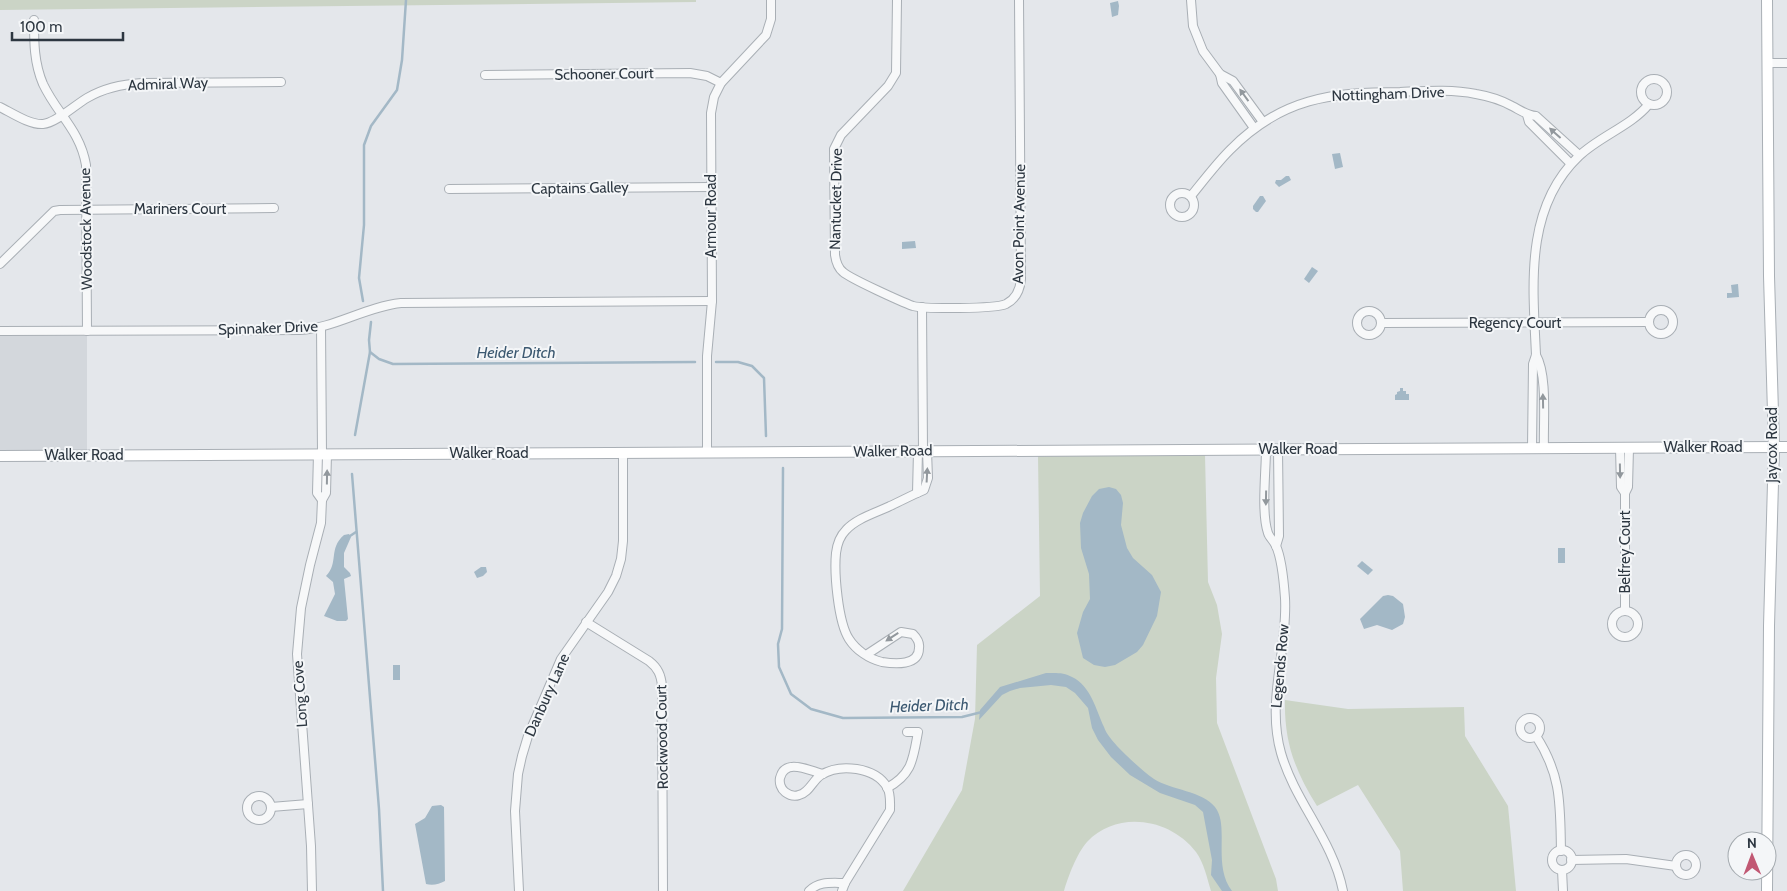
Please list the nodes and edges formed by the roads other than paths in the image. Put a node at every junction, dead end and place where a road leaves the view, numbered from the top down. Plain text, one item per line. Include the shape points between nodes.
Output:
1 (771, 0) edge
2 (897, 0) edge
3 (1019, 0) edge
4 (1191, 0) edge
5 (1767, 0) edge
6 (34, 20) dead end
7 (1768, 63) junction
8 (1787, 63) edge
9 (1220, 74) junction
10 (485, 75) dead end
11 (281, 82) dead end
12 (721, 83) junction
13 (1649, 104) dead end
14 (0, 107) edge
15 (62, 114) junction
16 (1527, 115) junction
17 (1263, 122) junction
18 (1254, 128) junction
19 (1579, 155) junction
20 (1571, 164) junction
21 (711, 187) junction
22 (449, 189) dead end
23 (1191, 196) dead end
24 (274, 208) dead end
25 (87, 209) junction
26 (0, 264) edge
27 (712, 301) junction
28 (922, 307) junction
29 (1649, 322) dead end
30 (1381, 323) dead end
31 (1534, 323) junction
32 (321, 327) junction
33 (0, 331) edge
34 (87, 331) junction
35 (1536, 355) junction
36 (1774, 447) junction
37 (1787, 447) edge
38 (1532, 448) junction
39 (1544, 448) junction
40 (1624, 448) junction
41 (1266, 449) junction
42 (1278, 449) junction
43 (923, 451) junction
44 (707, 452) junction
45 (623, 453) junction
46 (322, 454) junction
47 (0, 456) edge
48 (1276, 546) junction
49 (1625, 611) dead end
50 (586, 622) junction
51 (866, 655) junction
52 (907, 732) dead end
53 (1536, 736) dead end
54 (823, 774) junction
55 (887, 788) junction
56 (308, 804) junction
57 (271, 807) dead end
58 (1561, 851) junction
59 (1572, 860) junction
60 (1676, 866) dead end
61 (1562, 870) junction
62 (843, 887) edge
63 (312, 891) edge
64 (518, 891) edge
65 (663, 891) edge
66 (809, 891) edge
67 (1343, 891) edge
68 (1563, 891) edge
69 (1767, 891) edge

1 - 12 street, Armour Road via 771,19 766,35
2 - 28 street, Nantucket Drive via 896,73 888,86 841,135 834,150 834,256 839,268 850,277 908,304
3 - 28 street, Avon Point Avenue via 1019,291 1010,302 997,306
4 - 9 street via 1193,26 1199,43
5 - 7 street, Jaycox Road
6 - 15 street, Woodstock Avenue via 38,70
7 - 8 street
7 - 36 street, Jaycox Road
17 -> 9 street via 1233,80
9 - 18 street via 1222,83
10 - 12 street, Schooner Court via 690,73
11 - 15 street, Admiral Way via 123,85 95,94
12 - 21 street, Armour Road via 711,113
13 - 19 street via 1640,114
14 - 15 street, Admiral Way via 42,124
15 - 25 street, Woodstock Avenue via 84,152
16 - 17 street, Nottingham Drive via 1499,100 1474,93 1367,92 1317,99
19 -> 16 street, Nottingham Drive via 1536,116
16 - 20 street, Nottingham Drive via 1529,122
17 - 18 street, Nottingham Drive
18 - 23 street, Nottingham Drive via 1230,149
19 - 20 street
20 - 31 street via 1554,190 1539,227 1534,253
21 - 22 street, Captains Galley
21 - 27 street, Armour Road
24 - 25 street, Mariners Court
25 - 26 street, Mariners Court via 54,211
25 - 34 street, Woodstock Avenue
27 - 32 street, Spinnaker Drive via 401,303 370,309
27 - 44 street, Armour Road via 707,356
28 - 43 street
29 - 31 street, Regency Court
30 - 31 street, Regency Court
31 - 35 street
32 - 34 street, Spinnaker Drive via 300,330
32 - 46 street, Long Cove
33 - 34 street, Spinnaker Drive
35 - 38 street via 1533,364
39 -> 35 street via 1541,363
36 - 37 street, Walker Road
36 - 40 street, Walker Road
36 - 69 street, Jaycox Road
38 - 39 street, Walker Road
38 - 42 street, Walker Road
39 - 40 street, Walker Road
40 - 49 street, Belfrey Court via 1620,487 1625,493
41 - 42 street, Walker Road
41 - 43 street, Walker Road
41 -> 48 street, Legends Row via 1265,514 1268,533
42 - 48 street, Legends Row
43 - 44 street, Walker Road
43 - 51 street via 917,493 858,522 839,540 836,571 842,627 856,648
44 - 45 street, Walker Road
45 - 46 street, Walker Road
45 - 50 street, Danbury Lane via 621,559 608,592
46 - 47 street, Walker Road
46 - 56 street, Long Cove via 317,493 322,500 321,523 301,608 297,654
48 - 67 street, Legends Row via 1285,599 1275,722 1280,752 1290,780 1324,838
50 - 64 street, Danbury Lane via 561,659 522,756 515,811
50 - 65 street, Rockwood Court via 649,661 660,672
51 -> 51 street via 878,661 904,663 916,657 920,645 913,634 901,632
52 - 55 street via 918,732 912,762 906,775
53 - 58 street via 1548,754 1558,786
54 - 54 street via 799,766 790,767 780,780 785,792 798,796
54 - 55 street via 848,769 865,771 877,776
55 - 62 street via 890,810
56 - 57 street
56 - 63 street, Long Cove
58 - 59 street via 1567,852
58 - 61 street via 1552,860 1556,868
59 - 60 street via 1626,859
59 - 61 street via 1568,868
61 - 68 street
62 - 66 street via 826,882

